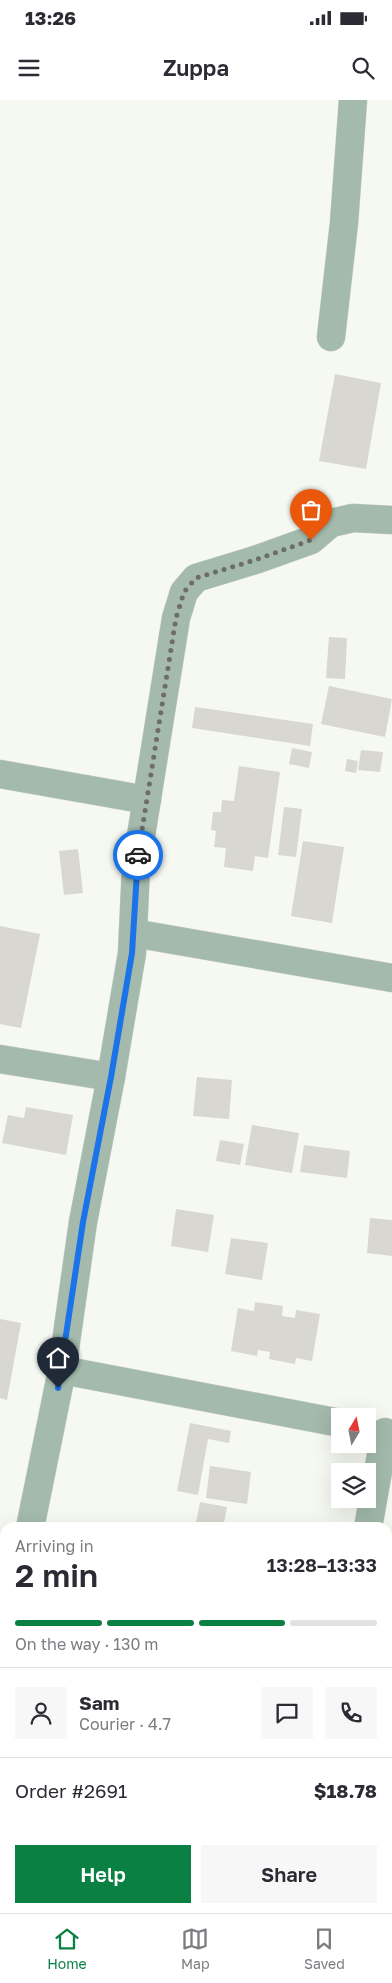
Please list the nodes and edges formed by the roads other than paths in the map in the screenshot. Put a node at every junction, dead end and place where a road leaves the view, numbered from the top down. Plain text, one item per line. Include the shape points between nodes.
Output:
1 (353, 100) edge
2 (331, 337) dead end
3 (392, 520) edge
4 (0, 774) edge
5 (147, 800) junction
6 (133, 933) junction
7 (392, 978) edge
8 (0, 1059) edge
9 (111, 1077) junction
10 (62, 1370) junction
11 (331, 1421) edge
12 (382, 1431) edge
13 (31, 1522) edge
14 (369, 1522) edge

1 - 2 street
3 - 5 street via 353,518 331,524 311,540 196,578 184,592 176,618
4 - 5 street
5 - 6 street via 136,867
6 - 7 street
6 - 9 street
8 - 9 street
9 - 10 street via 83,1222
10 - 11 street
10 - 13 street
12 - 14 street

